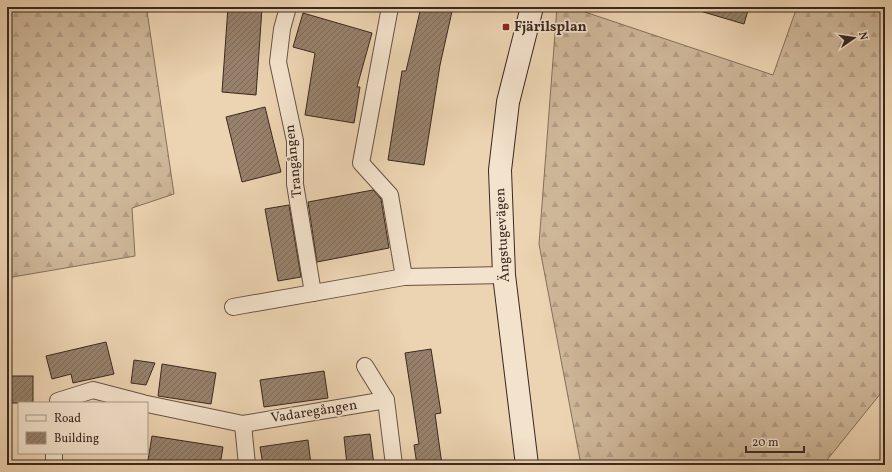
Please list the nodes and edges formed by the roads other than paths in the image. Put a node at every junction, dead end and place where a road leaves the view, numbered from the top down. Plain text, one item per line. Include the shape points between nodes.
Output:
1 (288, 7) edge
2 (390, 7) edge
3 (532, 7) edge
4 (504, 275) junction
5 (404, 277) junction
6 (313, 293) junction
7 (232, 307) dead end
8 (365, 366) dead end
9 (386, 400) junction
10 (58, 402) edge
11 (139, 402) edge
12 (148, 404) edge
13 (243, 424) junction
14 (54, 454) edge
15 (54, 465) edge
16 (247, 465) edge
17 (394, 465) edge
18 (527, 465) edge

1 - 6 street, Trangången via 278,62 295,141 295,184
2 - 5 street via 361,163 390,195
3 - 4 street, Ängstugevägen via 508,102 500,170
4 - 5 street
4 - 18 street, Ängstugevägen
5 - 6 street
6 - 7 street
8 - 9 street
9 - 13 street, Vadaregången
9 - 17 street
10 - 11 street via 93,390
12 - 13 street, Vadaregången
13 - 16 street
14 - 15 street

